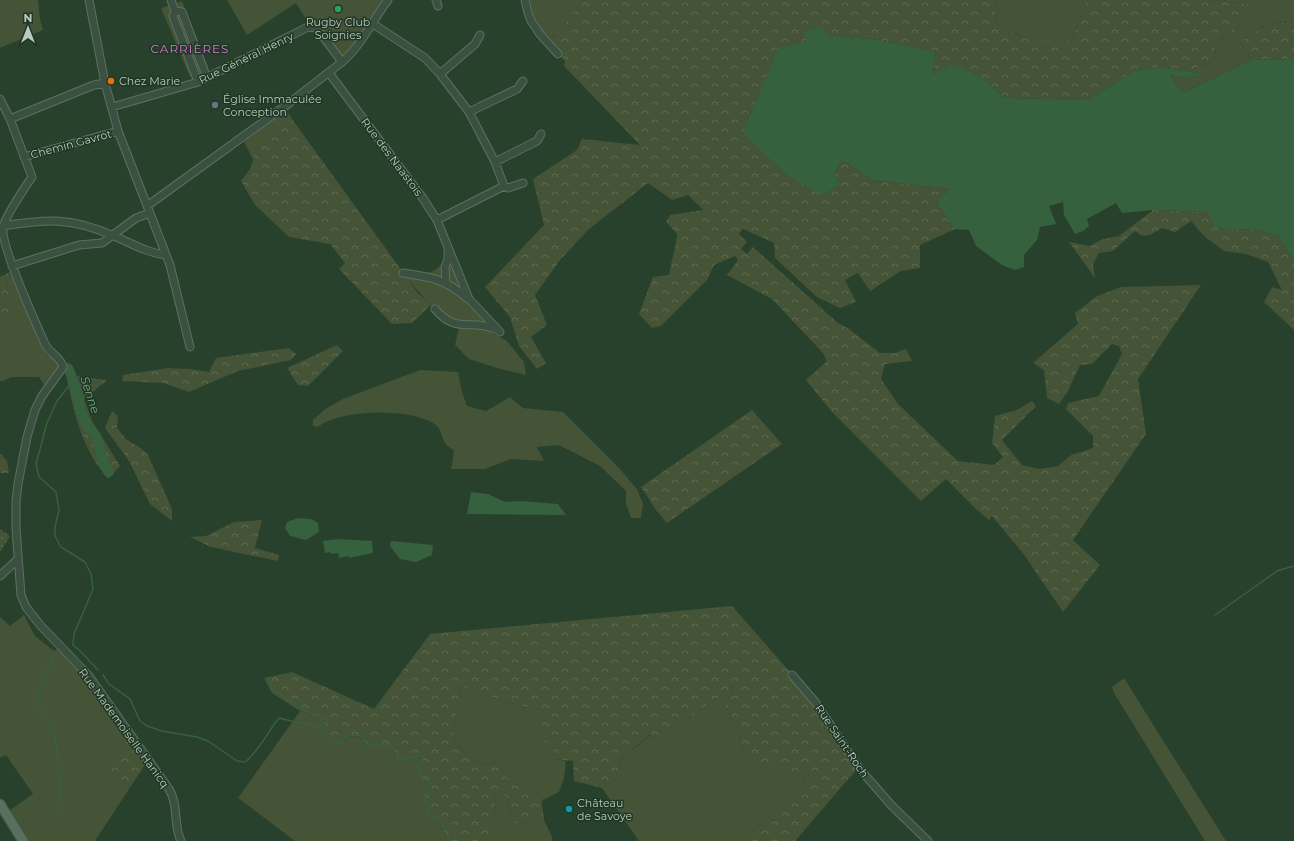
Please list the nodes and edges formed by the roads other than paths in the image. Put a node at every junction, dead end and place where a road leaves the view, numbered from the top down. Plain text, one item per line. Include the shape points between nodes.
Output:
1 (89, 0) edge
2 (171, 0) edge
3 (388, 0) edge
4 (525, 0) edge
5 (175, 10) junction
6 (373, 24) junction
7 (480, 35) dead end
8 (558, 54) dead end
9 (342, 62) junction
10 (329, 73) junction
11 (440, 74) junction
12 (207, 78) junction
13 (523, 81) dead end
14 (198, 82) junction
15 (105, 83) junction
16 (0, 99) edge
17 (112, 107) junction
18 (469, 112) junction
19 (10, 119) junction
20 (118, 132) junction
21 (541, 134) dead end
22 (24, 157) junction
23 (495, 162) junction
24 (523, 183) dead end
25 (504, 186) junction
26 (148, 210) junction
27 (437, 220) junction
28 (3, 226) junction
29 (113, 235) junction
30 (448, 246) junction
31 (166, 255) junction
32 (12, 266) junction
33 (445, 267) junction
34 (403, 273) dead end
35 (429, 277) junction
36 (446, 282) junction
37 (469, 299) junction
38 (435, 309) dead end
39 (485, 317) junction
40 (480, 326) junction
41 (190, 347) dead end
42 (18, 559) junction
43 (0, 576) edge
44 (792, 675) dead end
45 (0, 804) edge
46 (23, 841) edge
47 (181, 841) edge
48 (928, 841) edge

1 - 15 street
2 - 5 street
3 - 6 street
4 - 8 street via 533,24
5 - 12 street via 182,12
5 - 14 street via 173,16
6 - 9 street via 355,50
6 - 11 street via 425,58
7 - 11 street via 475,44
9 - 10 street
9 - 12 street, Rue Général Henry via 319,31 308,27
10 - 26 street via 204,165
10 - 27 street, Rue des Naastois
11 - 18 street
12 - 14 street, Rue Général Henry
13 - 18 street via 517,89
14 - 17 street, Rue Général Henry
15 - 17 street
15 - 19 street via 94,85
16 - 19 street
17 - 20 street
18 - 23 street
19 - 22 street
20 - 22 street, Chemin Gavrot
20 - 26 street
21 - 23 street via 537,141
22 - 28 street via 32,177
23 - 25 street
24 - 25 street via 508,188
25 - 27 street
26 - 29 street
26 - 31 street
27 - 30 street, Rue des Naastois
28 - 29 street via 34,221 61,221 82,224
28 - 32 street, Rue Mademoiselle Hanicq via 2,234
29 - 31 street via 152,252
29 - 32 street via 102,243 80,245
30 - 33 street
30 - 37 street, Rue des Naastois
31 - 41 street
32 - 42 street, Rue Mademoiselle Hanicq via 48,350 62,363 35,410 27,437 16,501
33 - 35 street
33 - 36 street
34 - 35 street, Rue des Naastois
35 - 36 street, Rue des Naastois
36 - 37 street, Rue des Naastois
37 - 39 street, Rue des Naastois
38 - 40 street, Rue des Naastois via 445,320 455,324
39 - 40 street
39 - 40 street, Rue des Naastois via 500,332 494,328
42 - 43 street
42 - 47 street, Rue Mademoiselle Hanicq via 20,588 26,607 89,676 169,789 173,797
44 - 48 street, Rue Saint-Roch via 816,703 858,767 892,806
45 - 46 main road

